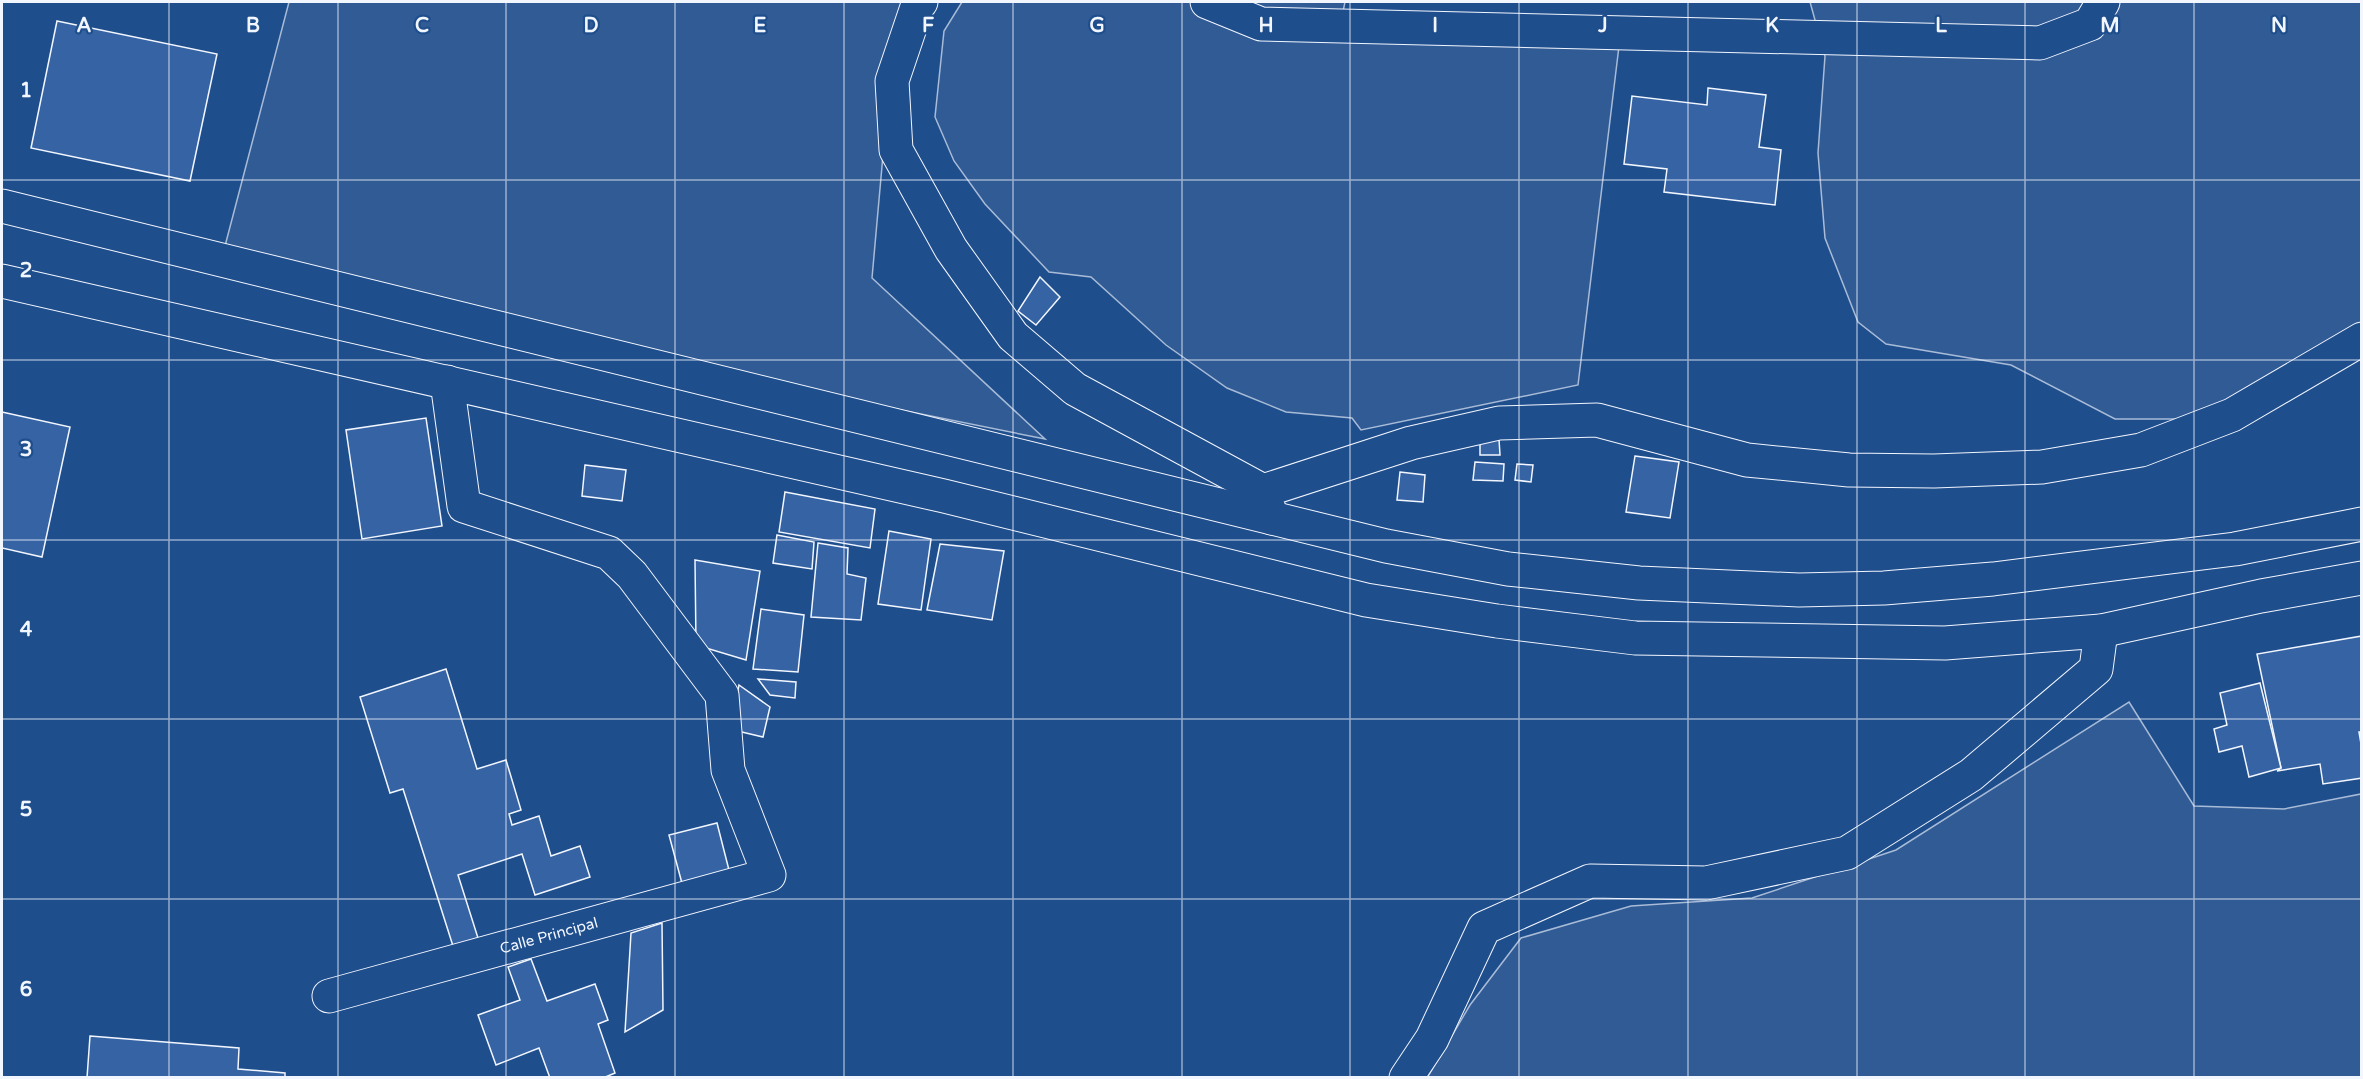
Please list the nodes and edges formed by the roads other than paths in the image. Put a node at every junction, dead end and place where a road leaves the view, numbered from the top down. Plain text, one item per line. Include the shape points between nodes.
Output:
1 (921, 2) edge
2 (1207, 2) edge
3 (2103, 2) edge
4 (2, 206) edge
5 (2, 280) edge
6 (2361, 339) edge
7 (447, 382) junction
8 (1267, 504) junction
9 (2361, 524) edge
10 (2361, 578) edge
11 (2101, 631) junction
12 (329, 996) dead end
13 (1406, 1077) edge

1 - 8 main road via 892,81 896,150 951,249 1013,336 1075,389
2 - 3 main road via 1261,24 2040,43 2090,24
4 - 8 main road
5 - 7 main road
6 - 8 main road via 2232,415 2141,450 2042,467 1849,470 1748,460 1597,420 1499,423 1411,443
7 - 11 main road via 944,496 1366,600 1497,621 1635,638 1782,641 1945,643
7 - 12 main road, Calle Principal via 464,506 609,553 632,575 722,695 728,771 769,875
8 - 9 main road via 1386,546 1508,569 1639,583 1799,590 1993,579 2235,549
10 - 11 main road
11 - 13 main road via 2096,669 1971,775 1847,853 1706,883 1590,881 1484,928 1432,1039

